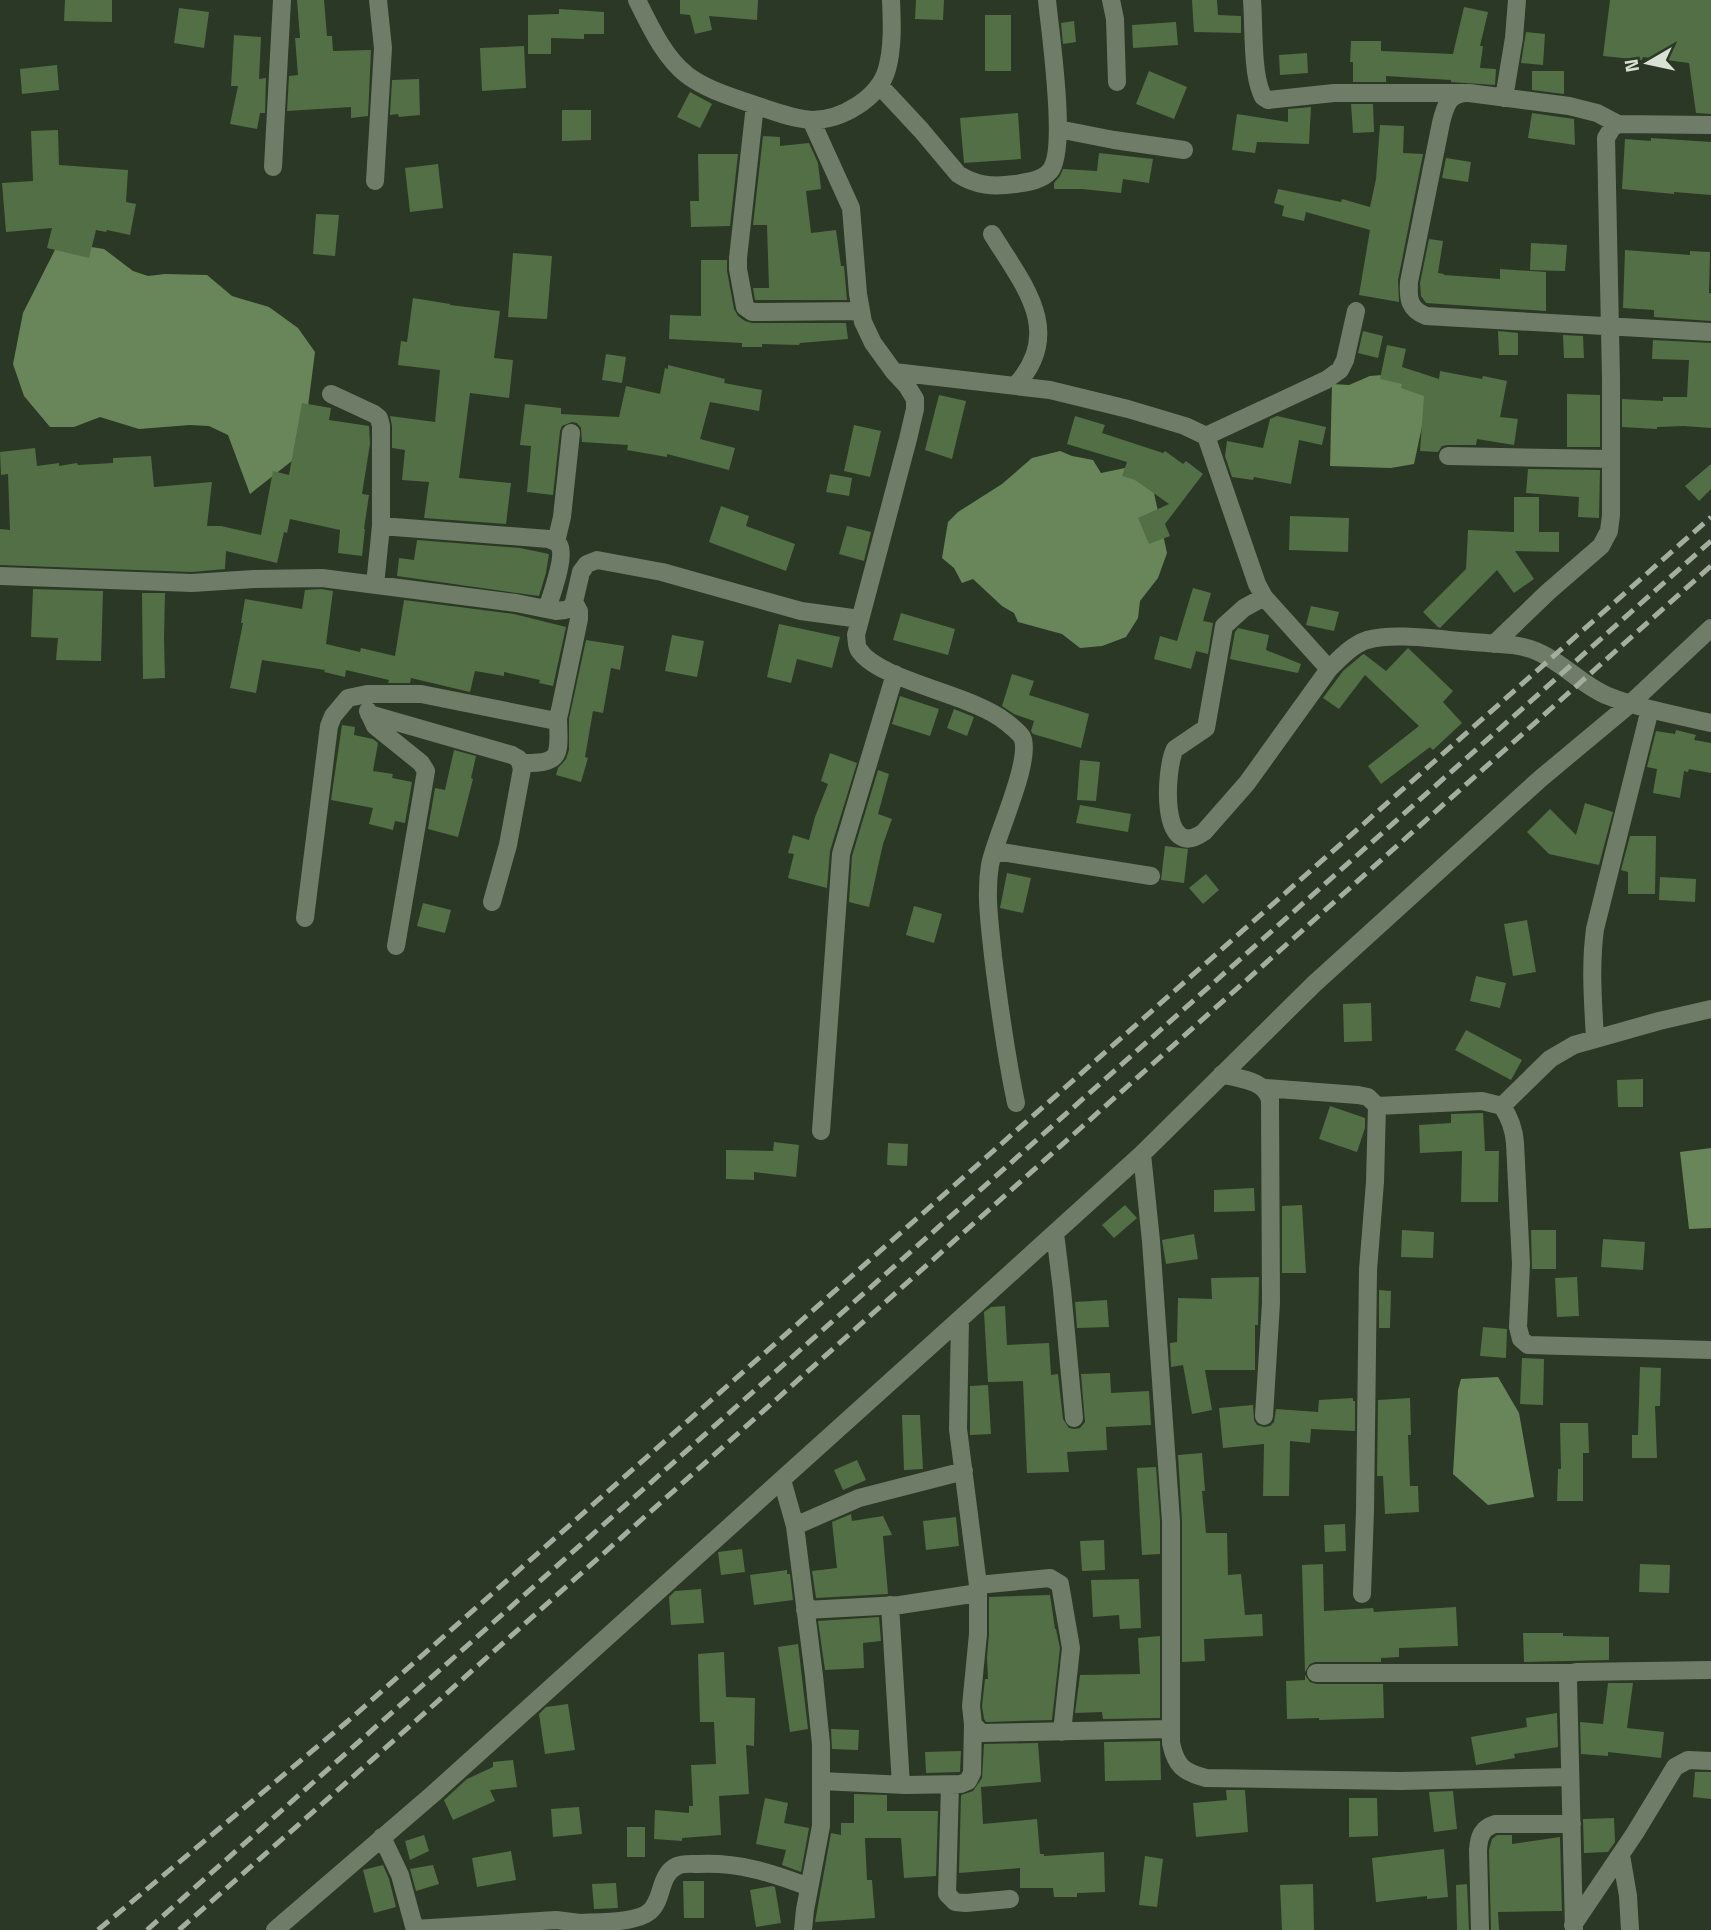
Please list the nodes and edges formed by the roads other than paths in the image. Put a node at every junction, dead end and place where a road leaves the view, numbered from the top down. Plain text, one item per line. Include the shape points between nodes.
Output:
1 (282, 0) edge
2 (378, 0) edge
3 (637, 0) edge
4 (891, 0) edge
5 (1047, 0) edge
6 (1111, 0) edge
7 (1252, 0) edge
8 (1517, 0) edge
9 (1118, 82) dead end
10 (880, 86) junction
11 (1461, 93) junction
12 (1504, 97) junction
13 (755, 105) junction
14 (811, 120) junction
15 (1618, 124) junction
16 (1711, 125) edge
17 (1058, 130) junction
18 (1184, 150) dead end
19 (273, 167) dead end
20 (375, 181) dead end
21 (992, 233) dead end
22 (1356, 311) dead end
23 (860, 312) junction
24 (1611, 326) junction
25 (1711, 332) edge
26 (894, 372) junction
27 (1015, 386) junction
28 (331, 394) dead end
29 (571, 433) dead end
30 (1206, 436) junction
31 (1448, 456) dead end
32 (1611, 459) junction
33 (381, 526) junction
34 (556, 542) junction
35 (0, 576) edge
36 (375, 585) junction
37 (1265, 597) junction
38 (574, 601) junction
39 (547, 609) junction
40 (860, 620) junction
41 (1711, 628) edge
42 (1494, 644) junction
43 (1329, 669) junction
44 (895, 674) junction
45 (367, 694) junction
46 (1630, 704) junction
47 (1650, 709) junction
48 (369, 714) junction
49 (558, 718) junction
50 (1711, 723) edge
51 (522, 763) junction
52 (995, 851) junction
53 (1151, 876) dead end
54 (492, 902) dead end
55 (305, 918) dead end
56 (396, 946) dead end
57 (1711, 1009) edge
58 (1595, 1040) junction
59 (1222, 1074) junction
60 (1265, 1088) junction
61 (1016, 1103) dead end
62 (1377, 1106) junction
63 (1502, 1106) junction
64 (821, 1131) dead end
65 (1142, 1154) junction
66 (1055, 1233) junction
67 (960, 1319) junction
68 (1711, 1350) edge
69 (1264, 1416) dead end
70 (1074, 1418) dead end
71 (964, 1471) junction
72 (782, 1480) junction
73 (795, 1526) junction
74 (978, 1589) junction
75 (1362, 1594) dead end
76 (890, 1605) junction
77 (805, 1610) junction
78 (1711, 1670) edge
79 (1316, 1673) dead end
80 (1572, 1673) junction
81 (973, 1724) junction
82 (1171, 1729) junction
83 (1062, 1732) junction
84 (1711, 1761) edge
85 (1570, 1777) junction
86 (821, 1781) junction
87 (901, 1785) junction
88 (950, 1785) junction
89 (1572, 1824) junction
90 (382, 1837) junction
91 (1621, 1855) junction
92 (810, 1887) junction
93 (1010, 1899) dead end
94 (582, 1927) edge
95 (1572, 1928) edge
96 (415, 1929) edge
97 (275, 1930) edge
98 (803, 1930) edge
99 (1480, 1930) edge
100 (1630, 1930) edge

1 - 19 street
2 - 20 street via 383,48
3 - 13 street via 658,39 686,74 711,90
4 - 10 street via 890,54
5 - 17 street
6 - 9 street
7 - 11 street via 1257,75 1261,92 1269,100 1334,93
8 - 12 street
10 - 14 street via 846,112
10 - 17 street via 958,174 976,184 993,186 1043,177 1055,163
11 - 12 street
11 - 24 street via 1448,100 1441,123 1409,282 1413,309 1426,316
12 - 15 street via 1589,110
13 - 14 street
13 - 23 street via 738,258 745,307 752,312
14 - 23 street via 851,208
15 - 16 street
15 - 24 street via 1606,138
17 - 18 street
21 - 27 street via 1032,301 1039,330 1035,357
22 - 30 street via 1340,370
23 - 26 street via 873,343
24 - 25 street
24 - 32 street
26 - 27 street
26 - 40 street via 915,399 915,408
27 - 30 street via 1128,409
28 - 33 street via 379,418
29 - 34 street
30 - 37 street
31 - 32 street
32 - 42 street via 1611,515 1605,540
33 - 34 street
33 - 36 street
34 - 39 street via 561,558
35 - 36 street via 192,583 322,579
36 - 39 street
37 - 43 street
37 - 43 street via 1224,625 1206,728 1172,754 1169,800 1175,832 1189,839 1204,832 1247,783
38 - 39 street via 565,610
38 - 40 street via 582,572 597,560 662,572 801,611
38 - 49 street via 579,619
40 - 44 street via 857,648
41 - 46 street
42 - 43 street via 1383,637 1364,641
42 - 46 street via 1533,649 1553,658 1581,682
44 - 52 street via 983,708 1023,740 1023,759
44 - 64 street via 841,854
45 - 48 street
45 - 49 street via 421,694 544,720
45 - 55 street via 348,698 329,726
46 - 47 street
46 - 59 street via 1415,892
47 - 50 street
47 - 58 street via 1595,929 1591,985
48 - 51 street via 512,755
48 - 56 street via 375,726 426,771
49 - 51 street via 554,759
51 - 54 street via 508,845
52 - 53 street
52 - 61 street via 990,864 989,919
57 - 58 street
58 - 63 street via 1574,1045 1550,1059
59 - 60 street
59 - 65 street
60 - 62 street via 1358,1095
60 - 69 street via 1270,1100 1272,1277
62 - 63 street via 1482,1101
62 - 75 street via 1368,1270
63 - 68 street via 1514,1129 1521,1339 1532,1346
65 - 66 street
65 - 82 street via 1171,1521
66 - 67 street
66 - 70 street
67 - 71 street via 958,1429
67 - 72 street
71 - 73 street via 859,1498
71 - 74 street
72 - 73 street
72 - 90 street
73 - 77 street
74 - 76 street via 927,1602
74 - 81 street
74 - 83 street via 1050,1578 1059,1584 1071,1648
76 - 77 street
76 - 87 street
77 - 86 street via 820,1730
78 - 80 street
79 - 80 street
80 - 85 street via 1568,1680
81 - 83 street via 981,1733
81 - 88 street via 972,1773 968,1781
82 - 83 street
82 - 85 street via 1174,1759 1182,1769 1206,1778 1400,1781
84 - 91 street via 1688,1760 1675,1767
85 - 89 street
86 - 87 street
86 - 92 street via 821,1826
87 - 88 street
88 - 93 street via 947,1894 955,1902 966,1903
89 - 95 street
89 - 99 street via 1487,1826 1478,1850
90 - 96 street via 400,1875
90 - 97 street
91 - 95 street
91 - 100 street
92 - 94 street via 743,1866 687,1864 669,1872 654,1907 644,1915
92 - 98 street
94 - 96 street via 556,1920

